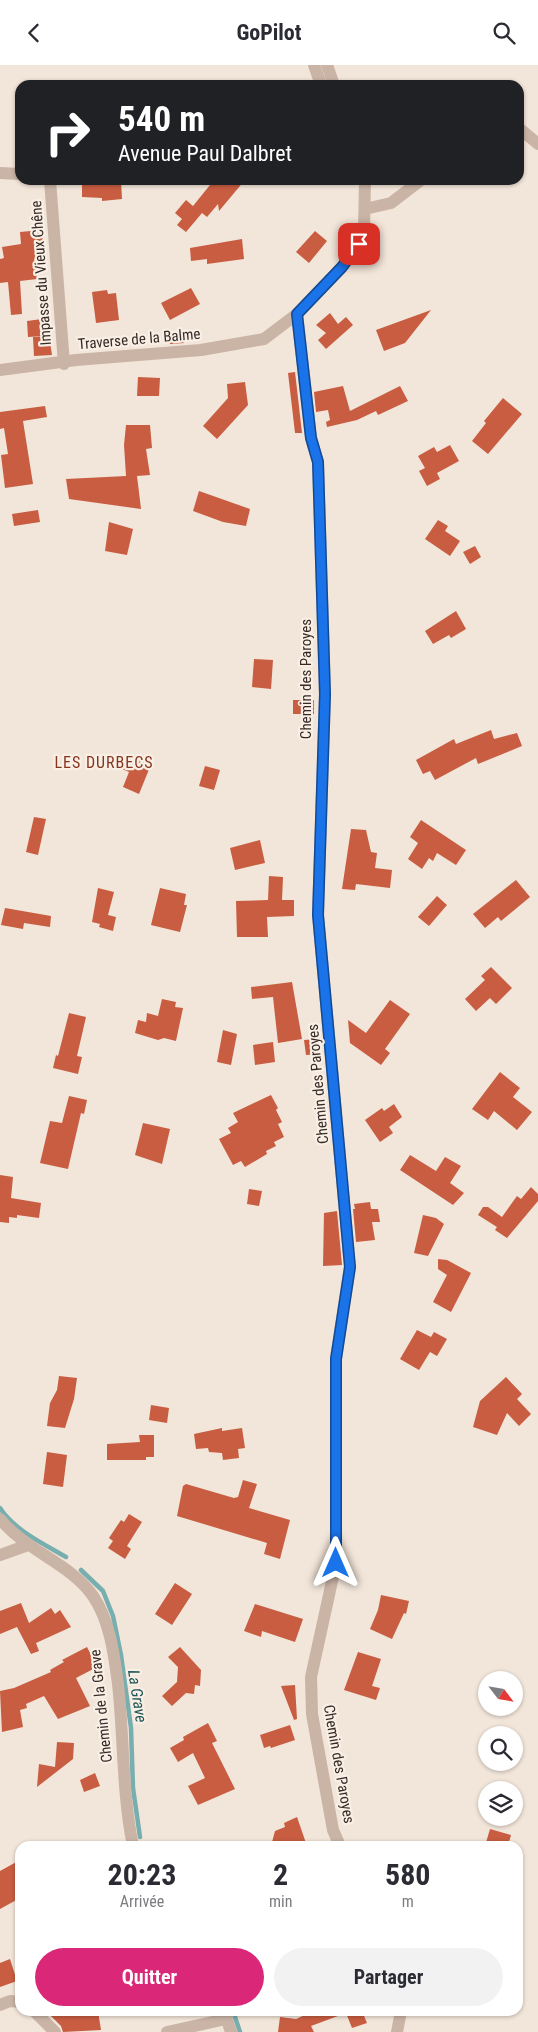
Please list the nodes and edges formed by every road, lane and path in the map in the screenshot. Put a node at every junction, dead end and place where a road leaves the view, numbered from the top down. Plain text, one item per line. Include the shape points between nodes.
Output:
1 (314, 65) edge
2 (327, 65) edge
3 (319, 80) edge
4 (332, 80) edge
5 (524, 132) edge
6 (538, 144) edge
7 (0, 173) edge
8 (15, 174) edge
9 (50, 185) edge
10 (358, 185) edge
11 (365, 185) edge
12 (414, 185) edge
13 (364, 202) junction
14 (297, 314) junction
15 (64, 363) junction
16 (0, 370) edge
17 (0, 1519) edge
18 (28, 1545) junction
19 (0, 1555) edge
20 (133, 1841) edge
21 (338, 1841) edge
22 (15, 2002) edge
23 (0, 2005) edge
24 (39, 2016) edge
25 (222, 2016) edge
26 (225, 2016) edge
27 (400, 2016) edge
28 (55, 2032) edge
29 (167, 2032) edge
30 (231, 2032) edge
31 (397, 2032) edge

1 - 3 street
2 - 4 street
5 - 6 street
7 - 8 street
9 - 15 street, Impasse du Vieux Chêne
10 - 13 street
11 - 13 street, Traverse de la Balme
12 - 13 street via 390,203
13 - 14 street, Traverse de la Balme via 364,231 359,244 342,267
14 - 15 street, Traverse de la Balme via 264,339 251,343
14 - 21 street, Chemin des Paroyes via 311,438 318,462 325,694 318,915 350,1267 336,1359 336,1563 311,1677 312,1714 333,1830
15 - 16 street, Traverse de la Balme
17 - 18 street, Chemin de la Grave via 10,1532
18 - 19 street
18 - 20 street, Chemin de la Grave via 87,1589 107,1626 123,1726 125,1787
22 - 23 street
24 - 28 street
25 - 29 street
26 - 30 street
27 - 31 street

